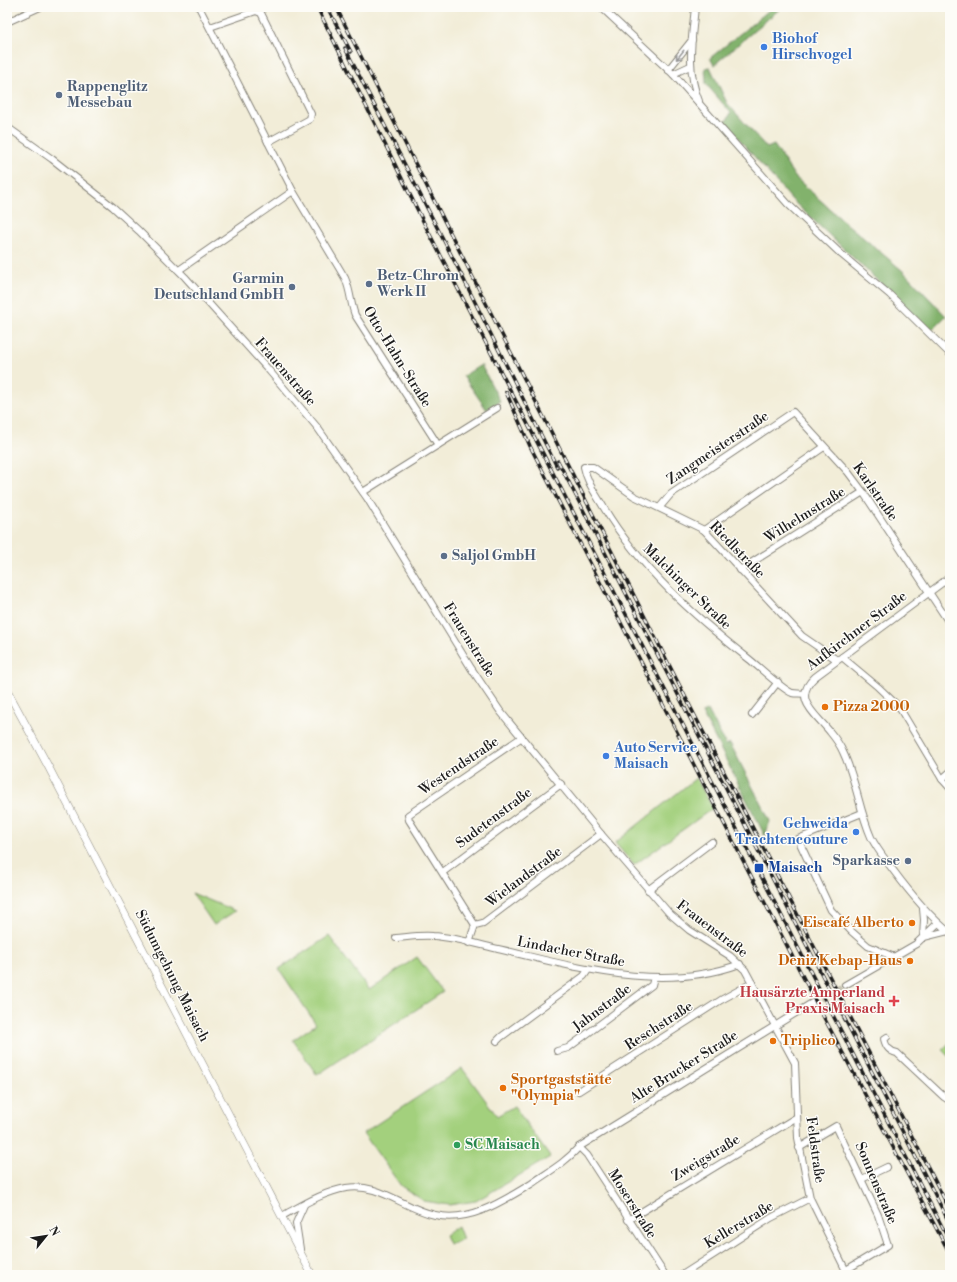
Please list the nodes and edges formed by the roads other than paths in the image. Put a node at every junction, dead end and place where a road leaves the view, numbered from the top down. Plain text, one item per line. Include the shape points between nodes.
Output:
1 (40, 7) edge
2 (199, 7) edge
3 (601, 7) edge
4 (695, 7) edge
5 (7, 22) edge
6 (210, 27) junction
7 (692, 40) junction
8 (690, 66) junction
9 (670, 72) junction
10 (701, 106) junction
11 (7, 127) edge
12 (268, 142) junction
13 (293, 191) junction
14 (179, 270) junction
15 (950, 354) edge
16 (497, 408) dead end
17 (793, 412) joint
18 (438, 444) junction
19 (824, 447) junction
20 (584, 467) joint
21 (363, 492) junction
22 (863, 492) junction
23 (660, 507) junction
24 (704, 530) junction
25 (740, 570) junction
26 (950, 577) edge
27 (928, 592) junction
28 (950, 624) edge
29 (840, 659) junction
30 (778, 682) junction
31 (7, 690) edge
32 (804, 694) junction
33 (752, 715) dead end
34 (522, 737) junction
35 (950, 772) edge
36 (942, 779) junction
37 (561, 784) junction
38 (950, 788) edge
39 (862, 813) junction
40 (601, 834) junction
41 (712, 842) dead end
42 (443, 872) junction
43 (648, 890) junction
44 (923, 909) junction
45 (936, 922) junction
46 (475, 925) junction
47 (924, 930) junction
48 (949, 932) edge
49 (396, 938) dead end
50 (923, 938) junction
51 (469, 943) junction
52 (894, 957) junction
53 (740, 964) junction
54 (588, 970) junction
55 (654, 977) junction
56 (752, 983) junction
57 (845, 985) tunnel mouth
58 (812, 1003) tunnel mouth
59 (774, 1025) junction
60 (886, 1037) dead end
61 (497, 1041) dead end
62 (557, 1051) dead end
63 (579, 1091) dead end
64 (950, 1101) edge
65 (797, 1117) junction
66 (579, 1147) junction
67 (799, 1148) junction
68 (887, 1166) dead end
69 (862, 1180) junction
70 (810, 1198) junction
71 (304, 1205) junction
72 (282, 1216) junction
73 (628, 1220) junction
74 (302, 1257) junction
75 (847, 1272) edge
76 (312, 1275) edge
77 (665, 1275) edge
78 (682, 1275) edge

1 - 5 street
2 - 6 street, Otto-Hahn-Straße
3 - 9 street
4 - 7 street
6 - 12 street, Otto-Hahn-Straße
6 - 12 street via 256,11 261,13 311,114 310,119
7 - 8 street
7 -> 9 street
8 - 9 street
8 - 10 street via 692,81
9 - 10 street
10 - 15 street via 788,204 842,255 890,295
11 - 14 street, Frauenstraße via 113,207
12 - 13 street, Otto-Hahn-Straße
13 - 14 street
13 - 18 street, Otto-Hahn-Straße via 345,278 351,291 351,305 355,315
14 - 21 street, Frauenstraße via 305,413
16 - 18 street
17 - 19 street, Karlstraße
17 - 23 street, Zangmeisterstraße via 671,494
18 - 21 street
19 - 22 street, Karlstraße
19 - 24 street
20 - 23 street, Riedlstraße via 593,466 634,496
20 - 30 street, Malchinger Straße via 586,479 613,524 634,552 669,590 720,636
21 - 34 street, Frauenstraße via 471,668
22 - 25 street, Wilhelmstraße
22 - 27 street, Karlstraße
23 - 24 street, Riedlstraße
24 - 25 street, Riedlstraße
25 - 29 street, Riedlstraße via 802,636
26 - 27 street, Aufkirchner Straße
27 - 28 street, Karlstraße
27 - 29 street, Aufkirchner Straße
29 - 32 street, Aufkirchner Straße via 810,682
29 - 36 street, Riedlstraße via 878,687 899,707
30 - 32 street, Malchinger Straße via 791,692
30 - 33 street
31 - 72 main road, Südumgehung Maisach
32 - 39 street via 808,707 830,732 844,754
34 - 37 street, Frauenstraße
34 - 42 street, Westendstraße via 408,814 409,820
35 - 36 street
36 - 38 street, Riedlstraße
37 - 40 street, Frauenstraße
37 - 42 street, Sudetenstraße
39 - 44 street via 871,838
39 - 52 street via 798,840 830,910 868,946
40 - 43 street, Frauenstraße
40 - 46 street, Wielandstraße via 483,923
41 - 43 street
42 - 46 street
43 - 53 street, Frauenstraße via 689,930
44 - 45 street
44 - 47 street
45 - 47 street
45 - 48 street
45 - 50 street
46 - 51 street
47 - 50 street
48 - 50 street
49 - 51 street, Lindacher Straße via 433,936
50 - 52 street
51 - 54 street, Lindacher Straße
52 - 57 street
53 - 55 street, Lindacher Straße via 719,972 688,977
53 - 56 street, Frauenstraße
54 - 55 street, Lindacher Straße
54 - 61 street via 584,976
55 - 62 street, Jahnstraße via 652,985 568,1048
56 - 59 street, Frauenstraße
56 - 63 street, Reschstraße
58 - 59 street, Alte Brucker Straße
59 - 65 street, Feldstraße via 795,1063
59 - 66 street, Alte Brucker Straße
60 - 64 street via 886,1046
65 - 67 street, Feldstraße
65 - 73 street, Zweigstraße
66 - 71 street, Alte Brucker Straße via 555,1168 494,1206 479,1212 435,1215 366,1188 346,1188
66 - 73 street, Moserstraße via 587,1155
67 - 69 street, Sonnenstraße via 836,1126
67 - 70 street, Feldstraße
68 - 69 street
69 - 75 street, Sonnenstraße via 888,1245
70 - 75 street, Feldstraße
70 - 78 street, Kellerstraße via 771,1218
71 - 72 street, Alte Brucker Straße
71 - 74 street via 296,1224
72 - 74 main road, Südumgehung Maisach
73 - 77 street, Moserstraße
74 - 76 main road, Südumgehung Maisach

